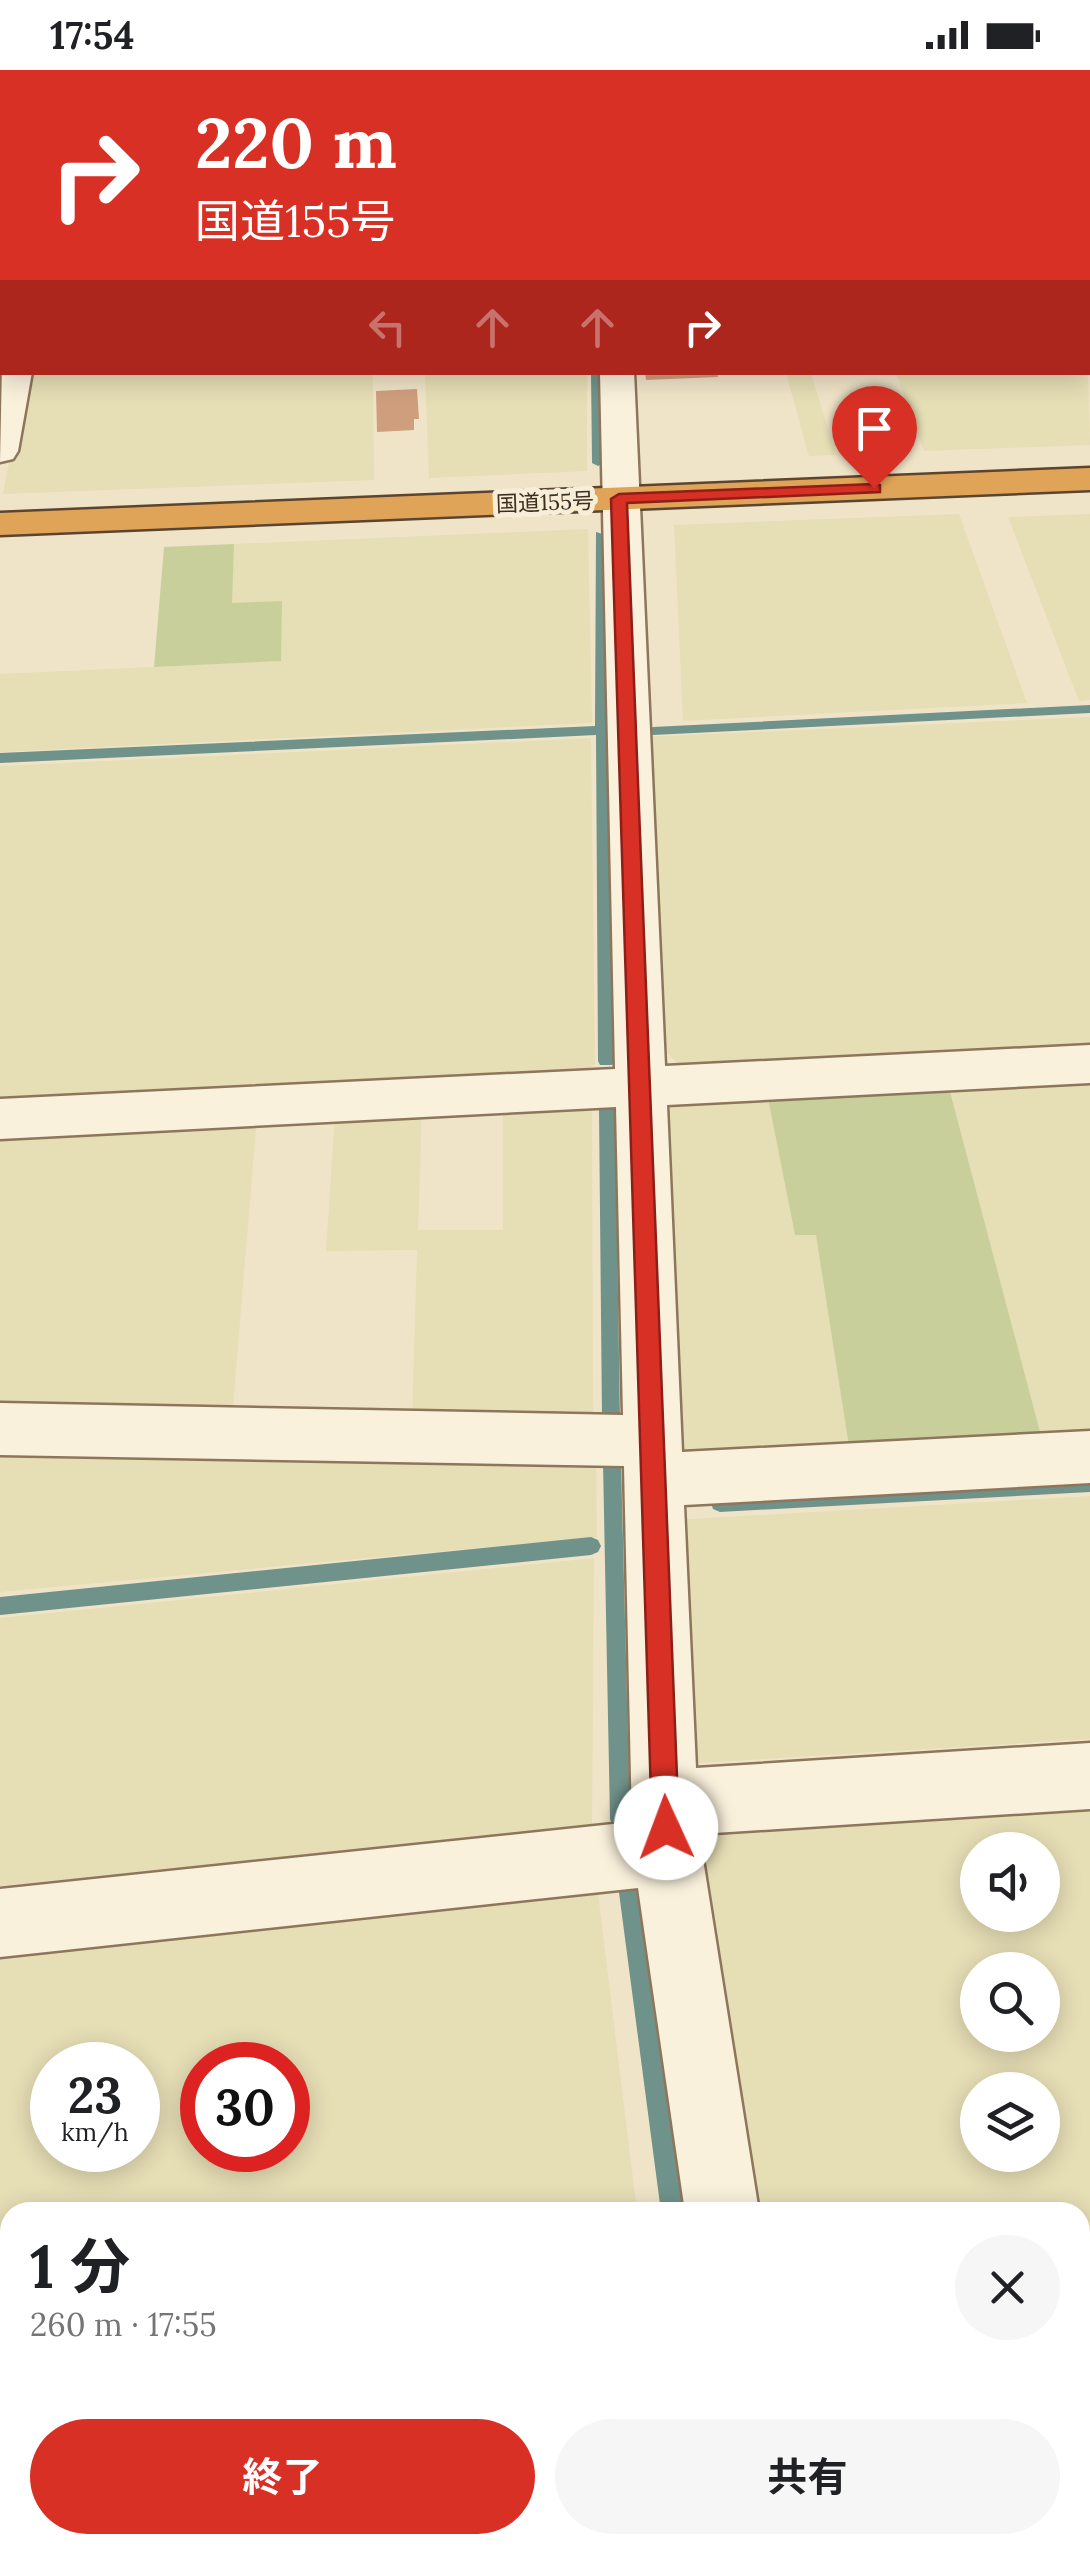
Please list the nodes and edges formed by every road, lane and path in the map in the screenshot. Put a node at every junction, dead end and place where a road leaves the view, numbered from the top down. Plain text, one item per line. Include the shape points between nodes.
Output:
1 (14, 375) edge
2 (616, 375) edge
3 (0, 451) edge
4 (1090, 479) edge
5 (619, 499) junction
6 (0, 524) edge
7 (1090, 1064) edge
8 (640, 1085) junction
9 (0, 1120) edge
10 (0, 1429) edge
11 (1090, 1456) edge
12 (652, 1460) junction
13 (1090, 1776) edge
14 (666, 1828) junction
15 (0, 1923) edge
16 (721, 2202) edge

1 - 3 street
2 - 5 street
4 - 5 highway, 国道155号
5 - 6 highway, 国道155号
5 - 8 street
7 - 8 street
8 - 9 street
8 - 12 street
10 - 12 street
11 - 12 street
12 - 14 street
13 - 14 street
14 - 15 street
14 - 16 street

